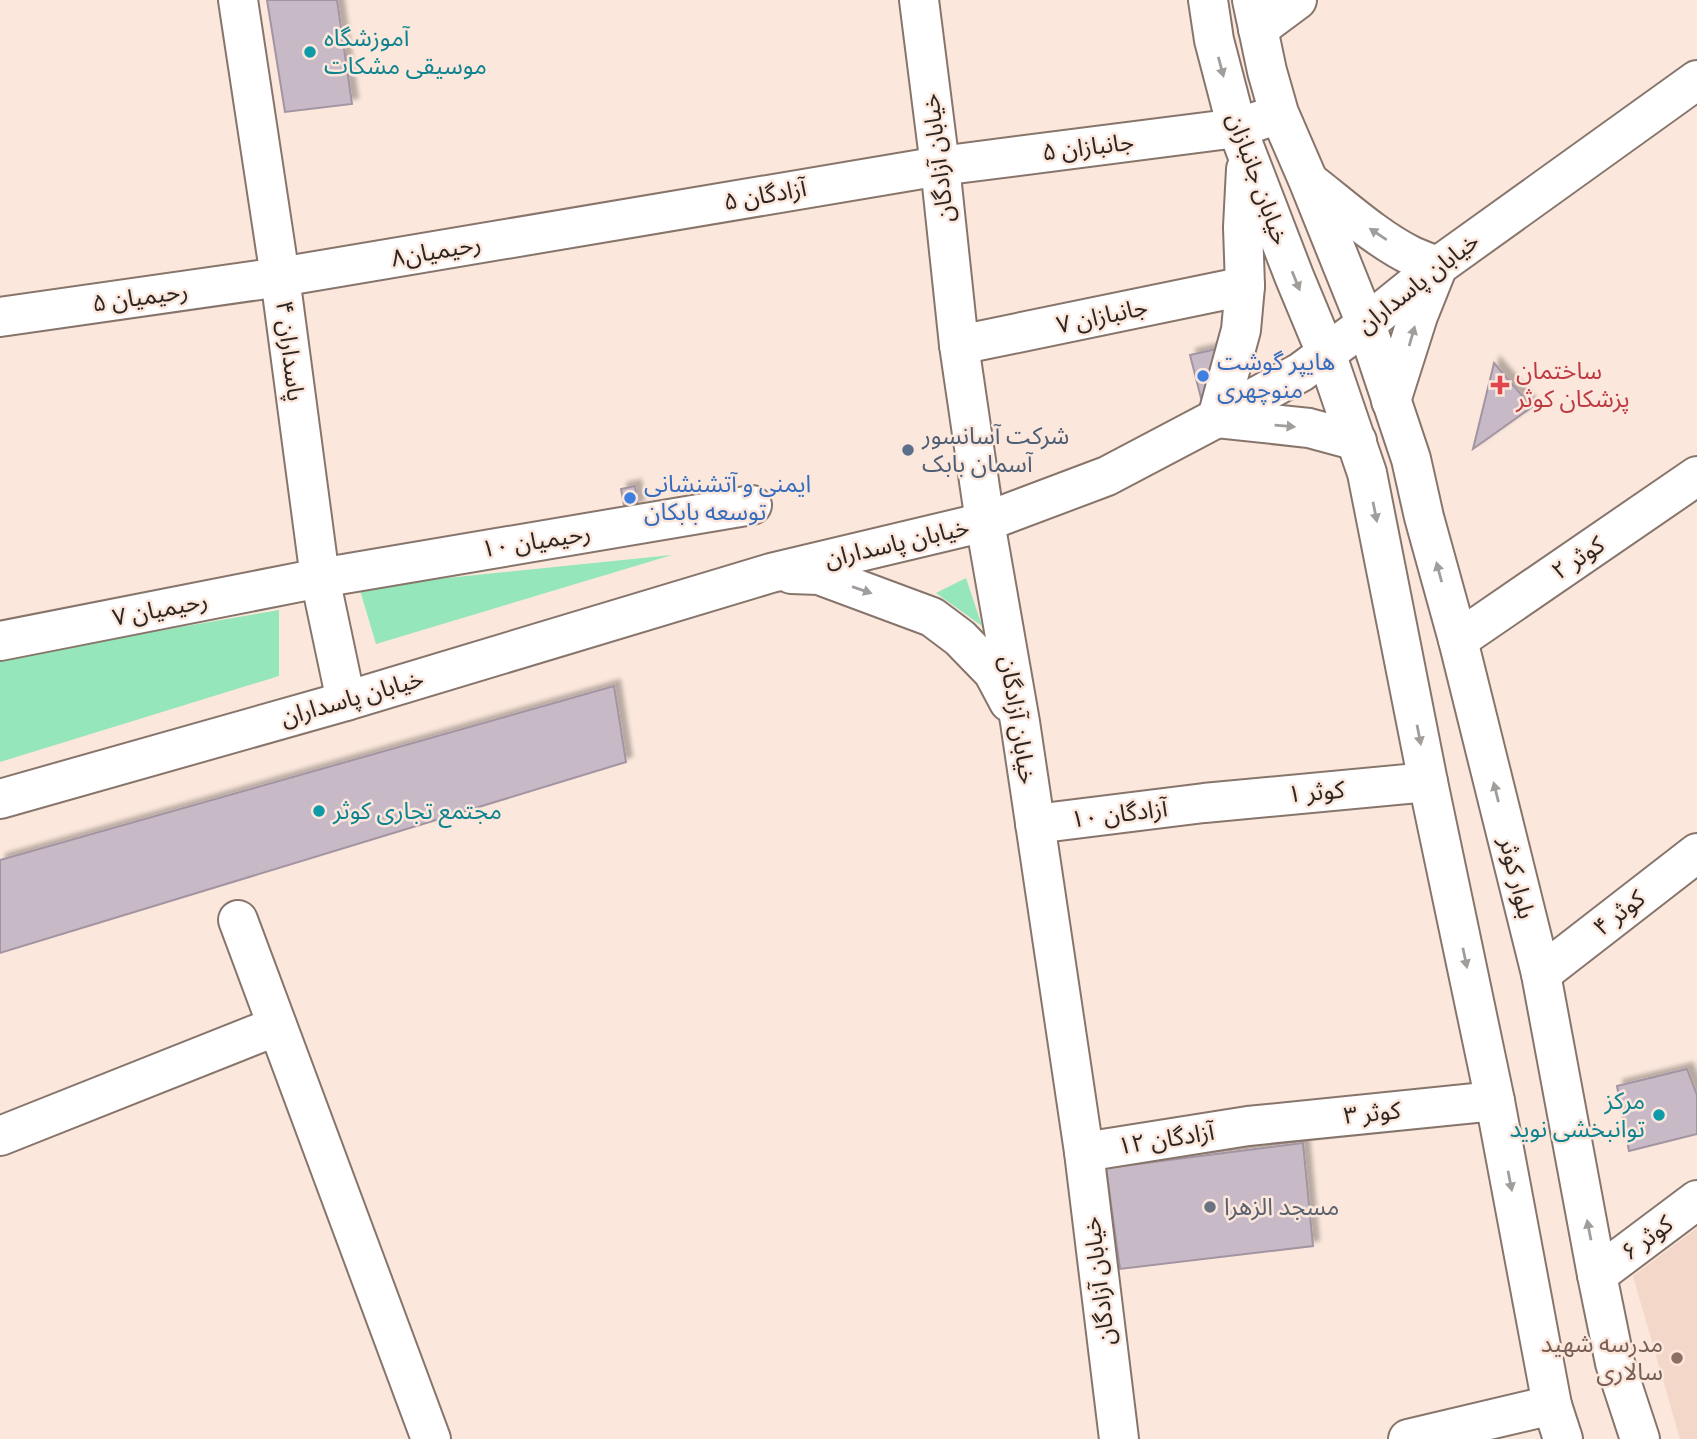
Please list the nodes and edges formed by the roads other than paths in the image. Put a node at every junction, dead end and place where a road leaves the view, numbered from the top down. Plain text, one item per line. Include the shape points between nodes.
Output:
1 (238, 0) edge
2 (919, 0) edge
3 (1208, 0) edge
4 (1297, 0) edge
5 (1255, 15) edge
6 (1697, 80) edge
7 (1279, 113) junction
8 (1242, 141) junction
9 (940, 166) junction
10 (1308, 180) junction
11 (591, 225) joint
12 (1438, 266) junction
13 (280, 277) junction
14 (1245, 286) junction
15 (0, 317) edge
16 (1366, 324) junction
17 (959, 345) junction
18 (1326, 353) junction
19 (1391, 401) junction
20 (1217, 418) junction
21 (1362, 457) junction
22 (1410, 459) junction
23 (1697, 476) edge
24 (752, 505) dead end
25 (985, 522) junction
26 (771, 573) junction
27 (320, 578) junction
28 (1458, 640) junction
29 (0, 641) edge
30 (346, 701) junction
31 (1020, 722) junction
32 (1428, 782) junction
33 (0, 799) edge
34 (1204, 803) joint
35 (1035, 824) junction
36 (1697, 853) edge
37 (238, 920) dead end
38 (1541, 974) junction
39 (277, 1026) junction
40 (1495, 1101) junction
41 (1248, 1126) joint
42 (0, 1136) edge
43 (1084, 1152) junction
44 (1697, 1200) edge
45 (1597, 1275) junction
46 (1558, 1422) edge
47 (431, 1439) edge
48 (1119, 1439) edge
49 (1408, 1439) edge
50 (1640, 1439) edge

1 - 13 street, پاسداران ۴
2 - 9 street, خیابان آزادگان
3 -> 8 street, خیابان جانبازان via 1214,40
4 - 5 street
5 - 7 street, خیابان جانبازان
6 - 12 street, خیابان پاسداران
7 - 8 street, جانبازان ۵
7 - 10 street, خیابان جانبازان
8 - 9 street, جانبازان ۵
8 - 14 street
8 -> 18 street, خیابان جانبازان
9 - 11 street, آزادگان ۵
9 - 17 street, خیابان آزادگان
12 -> 10 street via 1385,239
10 - 16 street, خیابان جانبازان
11 - 13 street, رحیمیان۸
12 - 16 street, خیابان پاسداران
19 -> 12 street
13 - 15 street, رحیمیان ۵
13 - 27 street, پاسداران ۴
14 - 17 street, جانبازان ۷
14 - 20 street via 1241,330
16 - 18 street, خیابان پاسداران
16 - 19 street, بلوار کوثر
17 - 25 street, خیابان آزادگان
18 - 20 street, خیابان پاسداران via 1301,372
18 - 21 street
19 - 22 street, بلوار کوثر
20 -> 21 street via 1309,428
20 - 25 street, خیابان پاسداران via 1107,476
21 - 22 street
21 -> 32 street
28 -> 22 street, بلوار کوثر
23 - 28 street, کوثر ۲
24 - 27 street, رحیمیان ۱۰
25 - 26 street, خیابان پاسداران
25 - 31 street, خیابان آزادگان
26 - 30 street, خیابان پاسداران
26 -> 31 street via 819,575 932,617 993,672
27 - 29 street, رحیمیان ۷
27 - 30 street, پاسداران ۴
38 -> 28 street, بلوار کوثر
30 - 33 street, خیابان پاسداران
31 - 35 street, خیابان آزادگان
32 - 34 street, کوثر ۱
32 -> 40 street
34 - 35 street, آزادگان ۱۰
35 - 43 street, خیابان آزادگان
36 - 38 street, کوثر ۴
37 - 39 street
45 -> 38 street, بلوار کوثر
39 - 42 street
39 - 47 street
40 - 41 street, کوثر ۳
40 -> 46 street
41 - 43 street, آزادگان ۱۲
43 - 48 street, خیابان آزادگان
44 - 45 street, کوثر ۶
45 - 50 street, بلوار کوثر via 1615,1363
46 - 49 street

